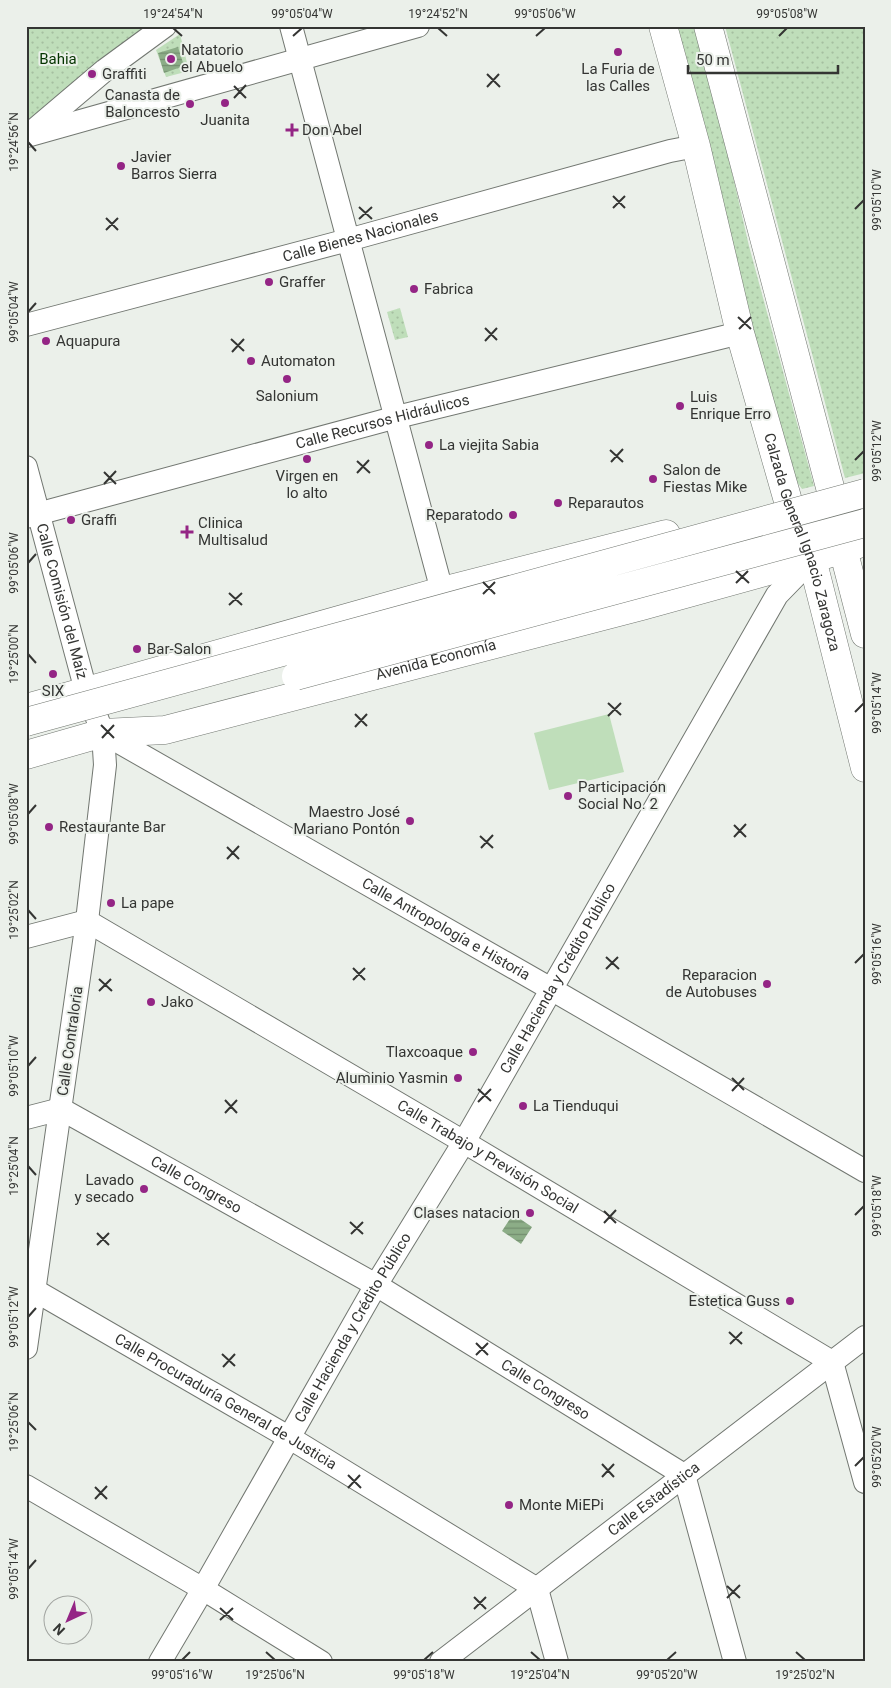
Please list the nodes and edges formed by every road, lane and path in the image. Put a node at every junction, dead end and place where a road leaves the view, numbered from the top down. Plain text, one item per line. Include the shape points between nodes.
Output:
1 (166, 26) edge
2 (291, 26) edge
3 (418, 26) edge
4 (663, 26) edge
5 (708, 26) edge
6 (300, 59) junction
7 (27, 137) edge
8 (696, 146) junction
9 (348, 240) junction
10 (26, 325) edge
11 (740, 333) junction
12 (397, 418) junction
13 (26, 467) edge
14 (865, 481) edge
15 (831, 491) junction
16 (865, 493) edge
17 (788, 502) junction
18 (32, 516) edge
19 (865, 523) edge
20 (705, 524) junction
21 (854, 546) edge
22 (812, 559) junction
23 (724, 583) junction
24 (442, 591) junction
25 (860, 604) edge
26 (865, 634) edge
27 (86, 691) junction
28 (26, 708) edge
29 (26, 722) edge
30 (103, 734) junction
31 (26, 755) edge
32 (865, 768) edge
33 (86, 921) junction
34 (26, 937) edge
35 (551, 989) junction
36 (61, 1109) junction
37 (26, 1118) edge
38 (464, 1142) junction
39 (865, 1171) edge
40 (376, 1285) junction
41 (30, 1291) edge
42 (865, 1337) edge
43 (26, 1348) edge
44 (832, 1362) junction
45 (290, 1438) junction
46 (684, 1475) junction
47 (865, 1482) edge
48 (26, 1486) edge
49 (203, 1589) junction
50 (537, 1589) junction
51 (160, 1662) edge
52 (321, 1662) edge
53 (441, 1662) edge
54 (557, 1662) edge
55 (735, 1662) edge

1 - 7 street via 105,70
2 - 6 street
3 - 6 street
4 - 8 main road, Calzada General Ignacio Zaragoza
5 - 15 main road
6 - 7 street
6 - 9 street
8 - 9 street, Calle Bienes Nacionales
8 - 11 main road, Calzada General Ignacio Zaragoza
9 - 10 street, Calle Bienes Nacionales
9 - 12 street
11 - 12 street, Calle Recursos Hidráulicos
11 - 17 main road, Calzada General Ignacio Zaragoza
12 - 18 street, Calle Recursos Hidráulicos
12 - 24 street
13 - 18 street, Calle Comisión del Maíz
14 - 15 main road
15 - 17 main road
15 - 21 main road
16 - 29 main road, bridge
17 - 20 main road
17 - 22 main road, Calzada General Ignacio Zaragoza
18 - 27 street, Calle Comisión del Maíz
19 - 30 main road, bridge via 296,676
20 - 23 main road via 727,536 735,550 737,562
20 - 24 main road
21 - 22 main road, Avenida Economía
21 - 25 main road
22 - 23 main road, Avenida Economía
22 - 32 main road, Calzada General Ignacio Zaragoza
22 - 35 street, Calle Hacienda y Crédito Público via 777,595
23 - 30 main road, Avenida Economía via 165,730
24 - 27 main road
25 - 26 main road
27 - 28 main road
27 - 30 street, Calle Comisión del Maíz
30 - 31 main road, Avenida Economía
30 - 33 street, Calle Contraloria via 105,765
30 - 35 street, Calle Antropología e Historia
33 - 34 street
33 - 36 street, Calle Contraloria
33 - 38 street, Calle Trabajo y Previsión Social
35 - 38 street, Calle Hacienda y Crédito Público
35 - 39 street, Calle Antropología e Historia
36 - 37 street
36 - 40 street, Calle Congreso
36 - 41 street, Calle Contraloria
38 - 40 street, Calle Hacienda y Crédito Público
38 - 44 street, Calle Trabajo y Previsión Social
40 - 45 street, Calle Hacienda y Crédito Público
40 - 46 street, Calle Congreso
41 - 43 street, Calle Contraloria
41 - 45 street, Calle Procuraduría General de Justicia
42 - 44 street, Calle Estadística
44 - 46 street, Calle Estadística
44 - 47 street
45 - 49 street, Calle Hacienda y Crédito Público
45 - 50 street, Calle Procuraduría General de Justicia
46 - 50 street, Calle Estadística
46 - 55 street
48 - 49 street
49 - 51 street, Calle Hacienda y Crédito Público
49 - 52 street
50 - 53 street, Calle Estadística
50 - 54 street

